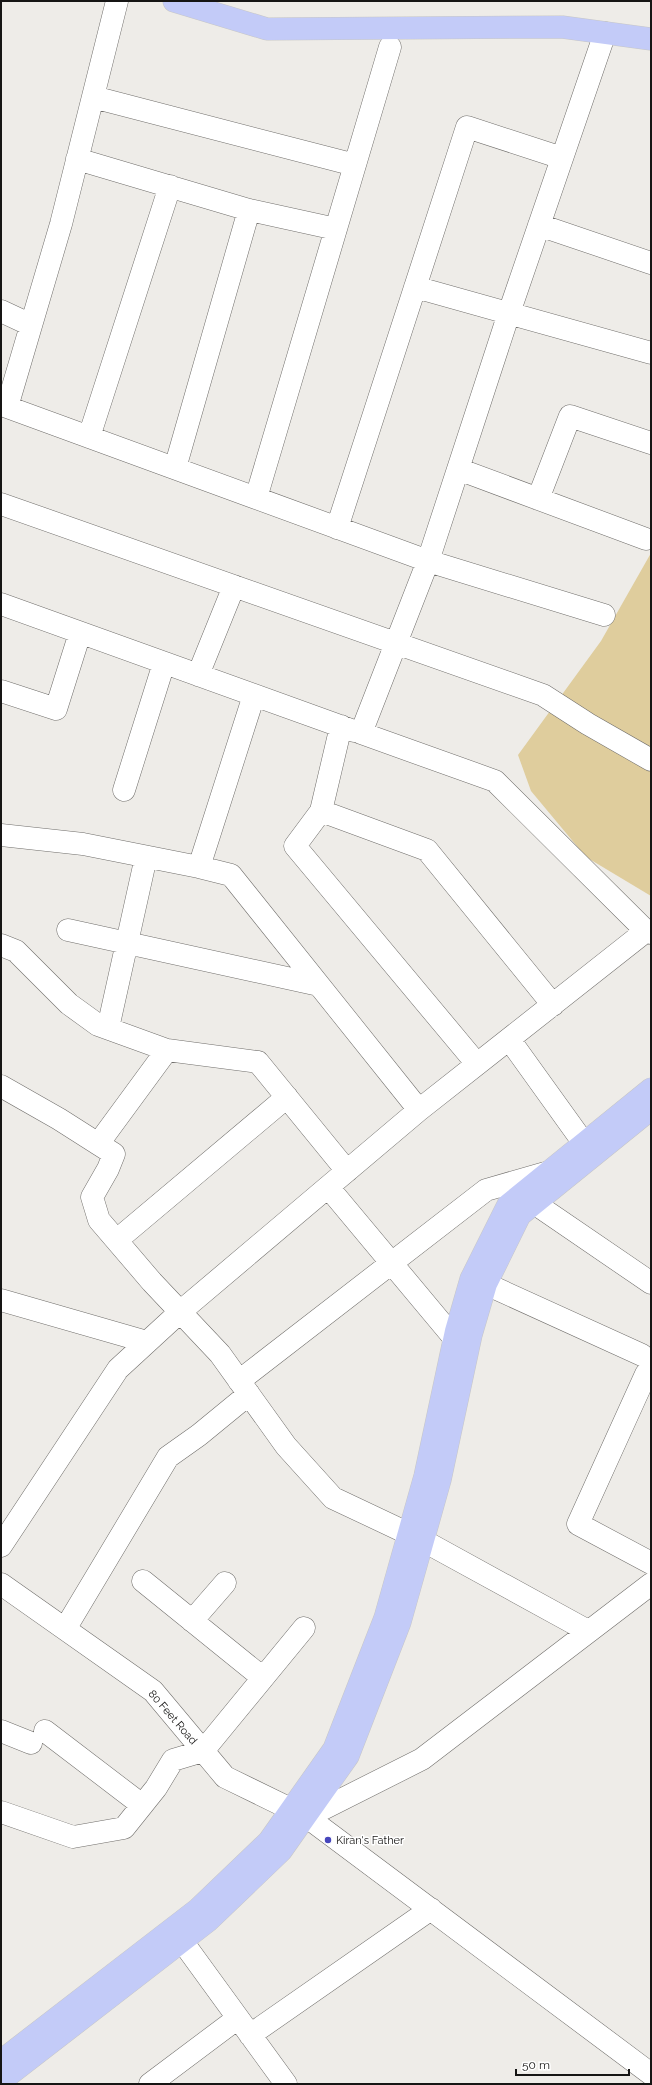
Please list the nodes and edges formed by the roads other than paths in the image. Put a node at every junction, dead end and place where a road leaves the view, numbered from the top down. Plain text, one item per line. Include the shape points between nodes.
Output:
1 (117, 1) edge
2 (174, 1) edge
3 (605, 33) junction
4 (651, 39) edge
5 (390, 47) dead end
6 (93, 96) junction
7 (562, 158) junction
8 (77, 159) junction
9 (355, 165) junction
10 (170, 186) junction
11 (249, 210) junction
12 (539, 225) junction
13 (336, 229) junction
14 (651, 263) edge
15 (415, 287) junction
16 (1, 311) edge
17 (509, 313) junction
18 (31, 325) junction
19 (651, 353) edge
20 (4, 406) edge
21 (89, 437) junction
22 (651, 443) edge
23 (175, 468) junction
24 (458, 469) junction
25 (256, 498) junction
26 (538, 499) junction
27 (1, 504) edge
28 (337, 528) junction
29 (646, 539) dead end
30 (428, 561) junction
31 (234, 586) junction
32 (1, 604) edge
33 (604, 615) dead end
34 (82, 633) junction
35 (396, 643) junction
36 (164, 663) junction
37 (198, 675) junction
38 (1, 691) edge
39 (254, 694) junction
40 (59, 713) dead end
41 (351, 729) junction
42 (651, 760) edge
43 (124, 790) dead end
44 (321, 811) junction
45 (1, 835) edge
46 (146, 857) junction
47 (199, 867) junction
48 (68, 930) dead end
49 (649, 932) edge
50 (128, 944) junction
51 (1, 945) edge
52 (320, 985) junction
53 (553, 1004) junction
54 (108, 1028) junction
55 (509, 1039) junction
56 (167, 1050) junction
57 (477, 1064) junction
58 (1, 1086) edge
59 (651, 1088) edge
60 (287, 1097) junction
61 (651, 1109) edge
62 (419, 1110) junction
63 (583, 1142) junction
64 (98, 1144) junction
65 (347, 1171) junction
66 (545, 1173) junction
67 (328, 1187) junction
68 (534, 1203) junction
69 (117, 1240) junction
70 (391, 1264) junction
71 (651, 1283) edge
72 (486, 1284) junction
73 (1, 1300) edge
74 (180, 1312) junction
75 (454, 1338) junction
76 (147, 1342) junction
77 (647, 1361) edge
78 (244, 1387) junction
79 (415, 1537) junction
80 (1, 1546) edge
81 (651, 1563) edge
82 (143, 1581) dead end
83 (225, 1583) dead end
84 (650, 1583) edge
85 (1, 1584) edge
86 (192, 1621) junction
87 (304, 1628) dead end
88 (65, 1629) junction
89 (588, 1631) junction
90 (263, 1678) junction
91 (1, 1731) edge
92 (203, 1751) junction
93 (142, 1805) junction
94 (1, 1812) edge
95 (300, 1813) junction
96 (431, 1909) junction
97 (182, 1941) junction
98 (238, 2018) junction
99 (250, 2035) junction
100 (1, 2062) edge
101 (651, 2075) edge
102 (1, 2081) edge
103 (150, 2084) edge
104 (285, 2084) edge
105 (638, 2084) edge

1 - 6 street
2 - 3 highway via 267,29 562,27
3 - 4 highway
3 - 7 street
5 - 9 street
6 - 8 street
6 - 9 street
7 - 12 street
7 - 15 street via 467,127
8 - 10 street
8 - 18 street
9 - 13 street
10 - 11 street
10 - 21 street
11 - 13 street
11 - 23 street
12 - 14 street
12 - 17 street
13 - 25 street
15 - 17 street
15 - 28 street
16 - 18 street
17 - 19 street
17 - 24 street
18 - 20 street
20 - 21 street
21 - 23 street
22 - 26 street via 570,416
23 - 25 street
24 - 26 street
24 - 30 street
25 - 28 street
26 - 29 street
27 - 31 street
28 - 30 street
30 - 33 street
30 - 35 street
31 - 35 street
31 - 37 street
32 - 34 street
34 - 36 street
34 - 38 street via 56,709
34 - 40 street
35 - 41 street
35 - 42 street via 543,695
36 - 37 street
36 - 43 street
37 - 39 street
39 - 41 street
39 - 47 street
41 - 44 street
41 - 49 street via 495,781
44 - 53 street via 427,850
44 - 57 street via 295,846
45 - 46 street via 83,844
46 - 47 street
46 - 50 street
47 - 52 street via 231,875
48 - 50 street
49 - 53 street
50 - 52 street
50 - 54 street
51 - 54 street via 16,951 69,1004 98,1025
52 - 62 street
53 - 55 street
54 - 56 street
55 - 57 street
55 - 63 street
56 - 60 street via 258,1062
56 - 64 street
57 - 62 street
58 - 64 street
59 - 63 highway
60 - 65 street
60 - 69 street
61 - 68 highway
62 - 65 street
63 - 66 highway
64 - 69 street via 114,1154 92,1197 99,1220
65 - 67 street
66 - 70 street via 486,1190
66 - 75 highway via 508,1205 471,1279
67 - 70 street
67 - 74 street
68 - 71 street
68 - 72 highway via 520,1215
69 - 74 street
70 - 75 street
70 - 78 street
72 - 77 street
72 - 79 highway via 471,1334 440,1480
73 - 76 street
74 - 76 street
74 - 78 street via 220,1354
75 - 79 highway
76 - 80 street via 118,1369
77 - 81 street via 646,1374 578,1524
78 - 79 street via 286,1446 333,1498
78 - 88 street via 199,1435 168,1457
79 - 89 street
79 - 95 highway via 334,1749
82 - 86 street
83 - 86 street
84 - 89 street
85 - 88 street, 80 Feet Road
86 - 90 street
87 - 90 street
88 - 92 street, 80 Feet Road via 153,1691
89 - 95 street via 422,1759
90 - 92 street
91 - 93 street via 38,1737
92 - 93 street via 173,1760
92 - 95 street, 80 Feet Road via 225,1777
93 - 94 street via 124,1828 73,1837
95 - 96 street, 80 Feet Road
95 - 97 highway via 281,1851 208,1921
95 - 100 highway via 198,1909
96 - 99 street
96 - 101 street, 80 Feet Road
97 - 98 street
97 - 102 highway
98 - 99 street
98 - 103 street
99 - 104 street
101 - 105 street

